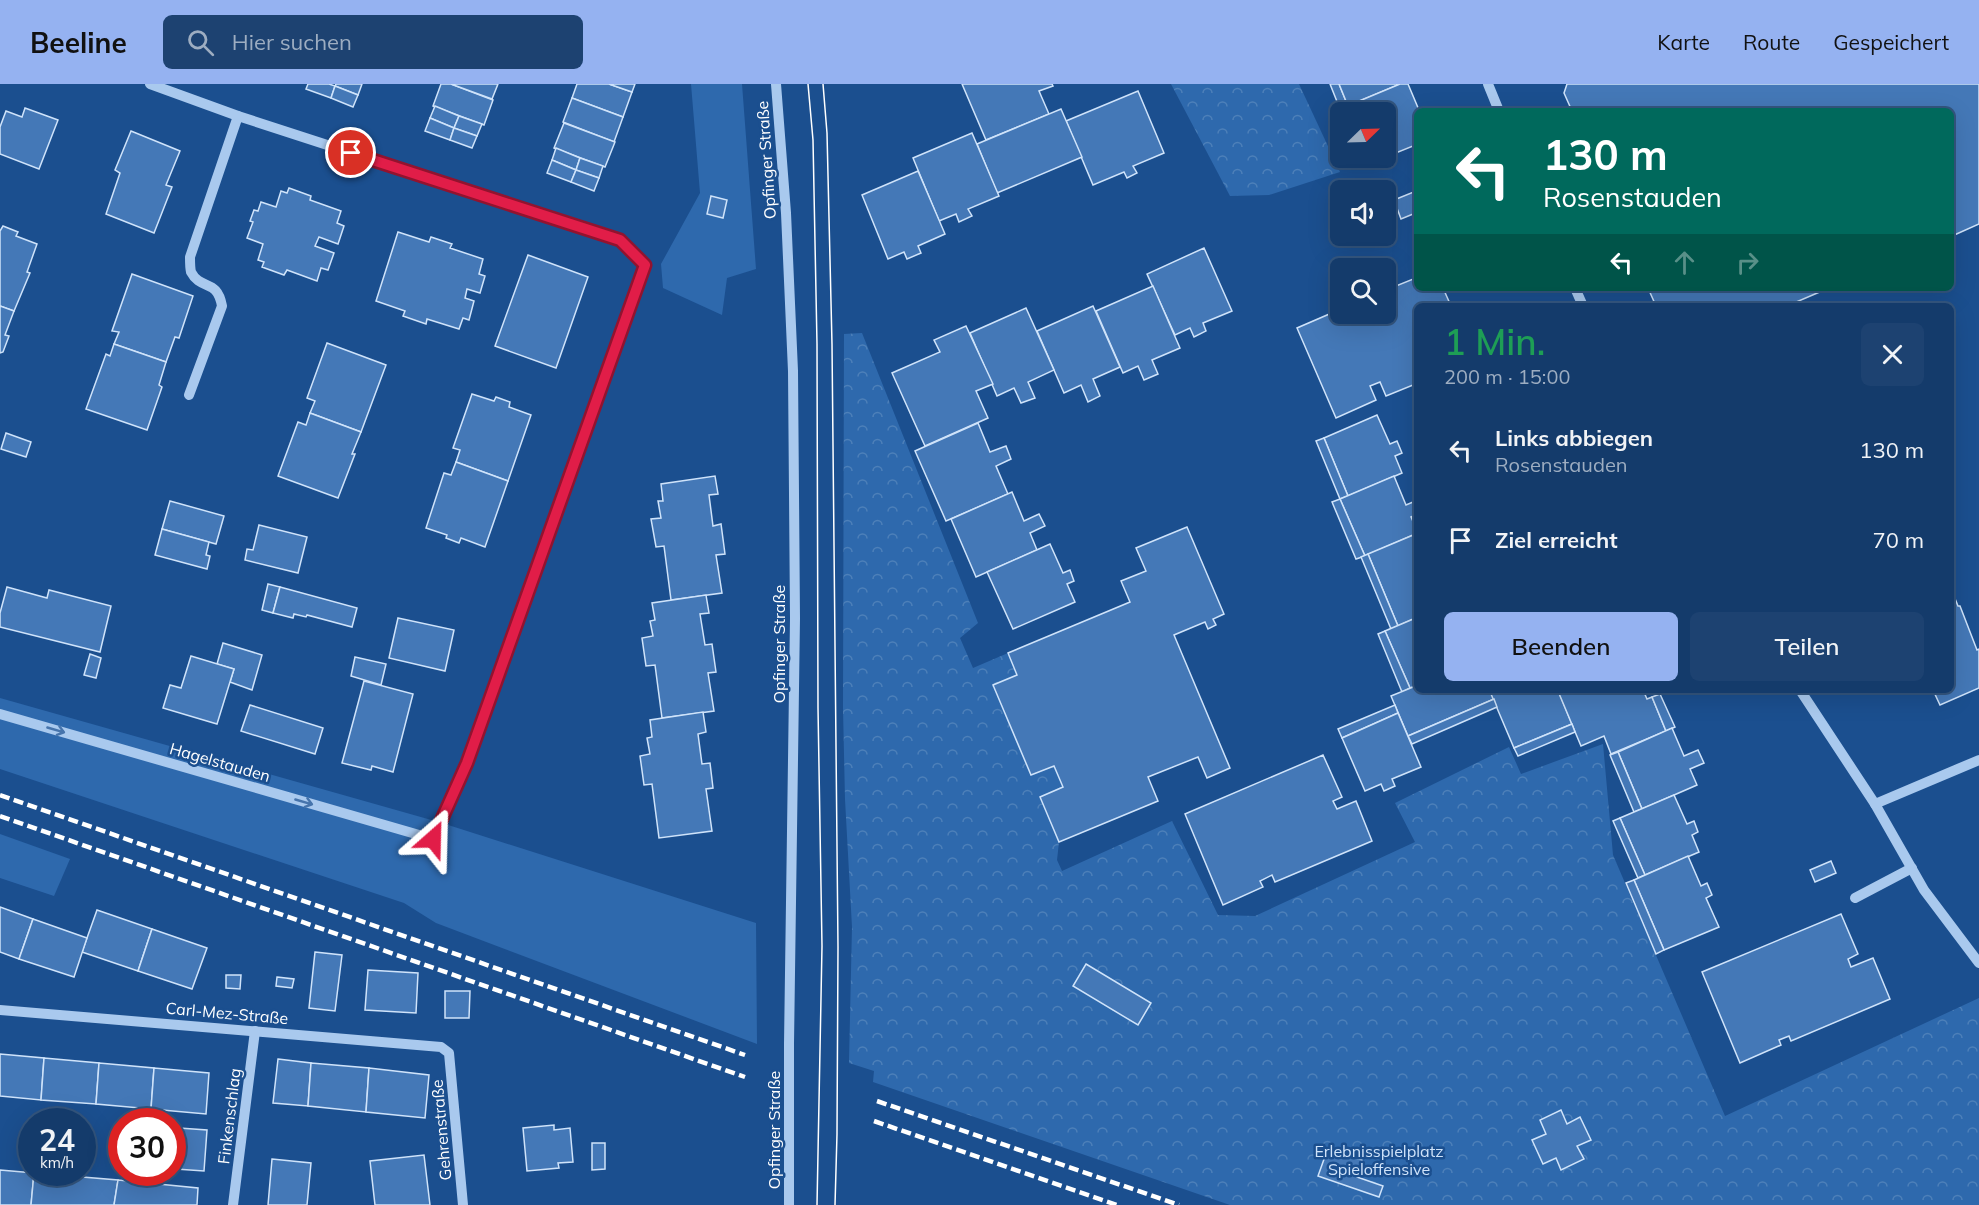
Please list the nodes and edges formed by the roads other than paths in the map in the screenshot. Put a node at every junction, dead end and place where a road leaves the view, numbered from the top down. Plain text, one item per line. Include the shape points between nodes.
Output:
1 (150, 84) edge
2 (776, 84) edge
3 (1488, 84) edge
4 (1498, 108) edge
5 (238, 116) junction
6 (189, 395) dead end
7 (1802, 693) edge
8 (0, 714) edge
9 (1979, 760) edge
10 (1875, 804) junction
11 (1912, 868) junction
12 (1855, 898) dead end
13 (1979, 963) edge
14 (0, 1010) edge
15 (255, 1031) junction
16 (449, 1053) joint
17 (233, 1205) edge
18 (463, 1205) edge
19 (789, 1205) edge

1 - 5 street
2 - 19 street, Opfinger Straße, bridge via 786,213 794,441
3 - 4 street
5 - 6 street via 190,257 191,271 201,282 215,288 222,306
8 -> 5 street, Hagelstauden via 433,839 467,763 645,265 620,240
7 - 10 street
9 - 10 street
10 - 11 street
11 - 12 street
11 - 13 street
14 - 15 street, Carl-Mez-Straße
15 - 16 street, Carl-Mez-Straße via 421,1044 441,1047
15 - 17 street, Finkenschlag
16 - 18 street, Gehrenstraße

